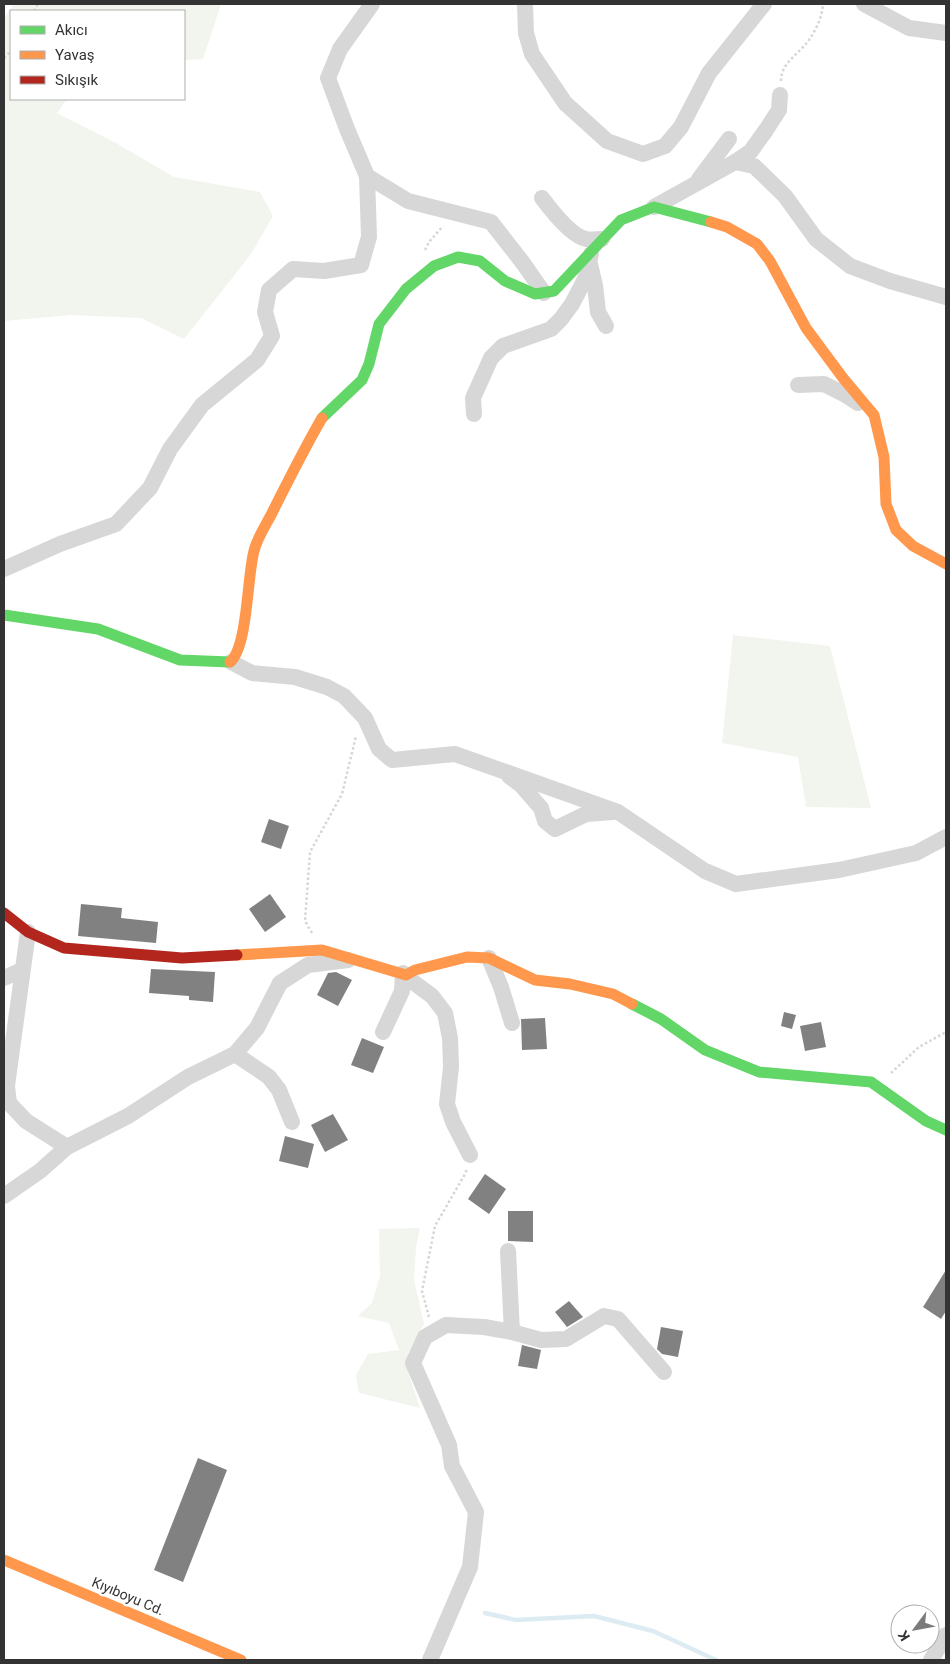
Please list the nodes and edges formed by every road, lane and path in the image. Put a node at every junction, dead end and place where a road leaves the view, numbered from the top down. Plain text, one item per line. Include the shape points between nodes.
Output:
1 (372, 4) edge
2 (524, 4) edge
3 (764, 4) edge
4 (823, 4) edge
5 (864, 4) edge
6 (946, 33) edge
7 (780, 95) joint
8 (729, 139) dead end
9 (735, 162) junction
10 (367, 176) junction
11 (695, 185) junction
12 (542, 198) dead end
13 (654, 207) junction
14 (594, 250) junction
15 (544, 293) junction
16 (946, 297) edge
17 (606, 326) dead end
18 (798, 385) dead end
19 (474, 414) dead end
20 (874, 415) junction
21 (946, 564) edge
22 (4, 569) edge
23 (4, 615) edge
24 (231, 662) junction
25 (354, 728) dead end
26 (499, 769) junction
27 (618, 812) junction
28 (946, 837) edge
29 (4, 913) edge
30 (28, 932) junction
31 (322, 950) junction
32 (489, 958) junction
33 (358, 959) junction
34 (22, 970) junction
35 (405, 974) junction
36 (4, 978) edge
37 (512, 1023) dead end
38 (383, 1032) dead end
39 (946, 1032) edge
40 (235, 1054) junction
41 (878, 1086) junction
42 (292, 1122) dead end
43 (946, 1130) edge
44 (67, 1147) junction
45 (470, 1155) joint
46 (4, 1196) edge
47 (508, 1251) dead end
48 (433, 1332) junction
49 (512, 1332) junction
50 (664, 1372) dead end
51 (4, 1560) edge
52 (946, 1635) edge
53 (241, 1660) edge
54 (430, 1660) edge
55 (931, 1660) edge

1 - 10 street via 340,49 328,78
2 - 3 street via 526,33 532,54 565,103 608,141 643,154 665,146 681,127 709,73
4 - 7 path via 815,29 781,74
5 - 6 street via 909,28
7 - 9 street via 779,110 766,130 751,151
8 - 11 street
9 - 11 street
9 - 16 street via 754,166 785,196 816,239 850,266
10 - 15 street via 408,201 491,222
10 - 22 street via 369,237 361,265 324,271 293,269 269,290 265,312 272,336 257,360 202,405 170,449 150,488 116,524
11 - 13 street
12 - 14 street
13 - 14 street via 622,220
13 - 20 street via 728,227 757,244 770,260 806,328
14 - 15 street via 567,280 554,291
14 - 17 street via 598,312
14 - 19 street via 585,279 572,304 551,330 503,346 491,358 473,398
15 - 24 street via 535,294 506,281 480,262 458,257 434,266 406,289 379,324 362,380 325,414 302,452 254,550 238,649
18 - 20 street via 824,384
20 - 21 street via 884,457 886,504 896,530 913,546
23 - 24 street via 98,629 180,660
24 - 26 street via 252,673 295,677 344,696 364,718 378,749 392,760 455,754
25 - 31 path via 356,736 342,794 310,852 305,921
26 - 27 street
26 - 27 street via 521,785 541,808 545,821 555,828 586,814
27 - 28 street via 705,871 736,884 839,870 916,853
29 - 30 street
30 - 31 street via 64,948 182,958
30 - 34 street
31 - 33 street
32 - 35 street via 467,957
32 - 37 street
32 - 41 street via 535,980 613,994 661,1019 705,1050 759,1072 871,1082
33 - 35 street
33 - 40 street via 308,965 280,982 257,1028
34 - 36 street
34 - 44 street via 6,1086 9,1103 26,1121
35 - 38 street via 402,991
35 - 45 street via 432,996 445,1013 451,1067 447,1104
39 - 41 path via 919,1047
40 - 42 street via 269,1078 279,1090
40 - 44 street via 188,1077 128,1116
41 - 43 street via 914,1115
44 - 46 street via 40,1172
45 - 48 path via 466,1174 435,1226 422,1291
47 - 49 street
48 - 49 street via 446,1325
48 - 54 street via 425,1337 413,1363 450,1446 452,1466 476,1512 470,1567
49 - 50 street via 541,1340 566,1339 604,1316 618,1320
51 - 53 street, Kıyıboyu Cd.
52 - 55 street

